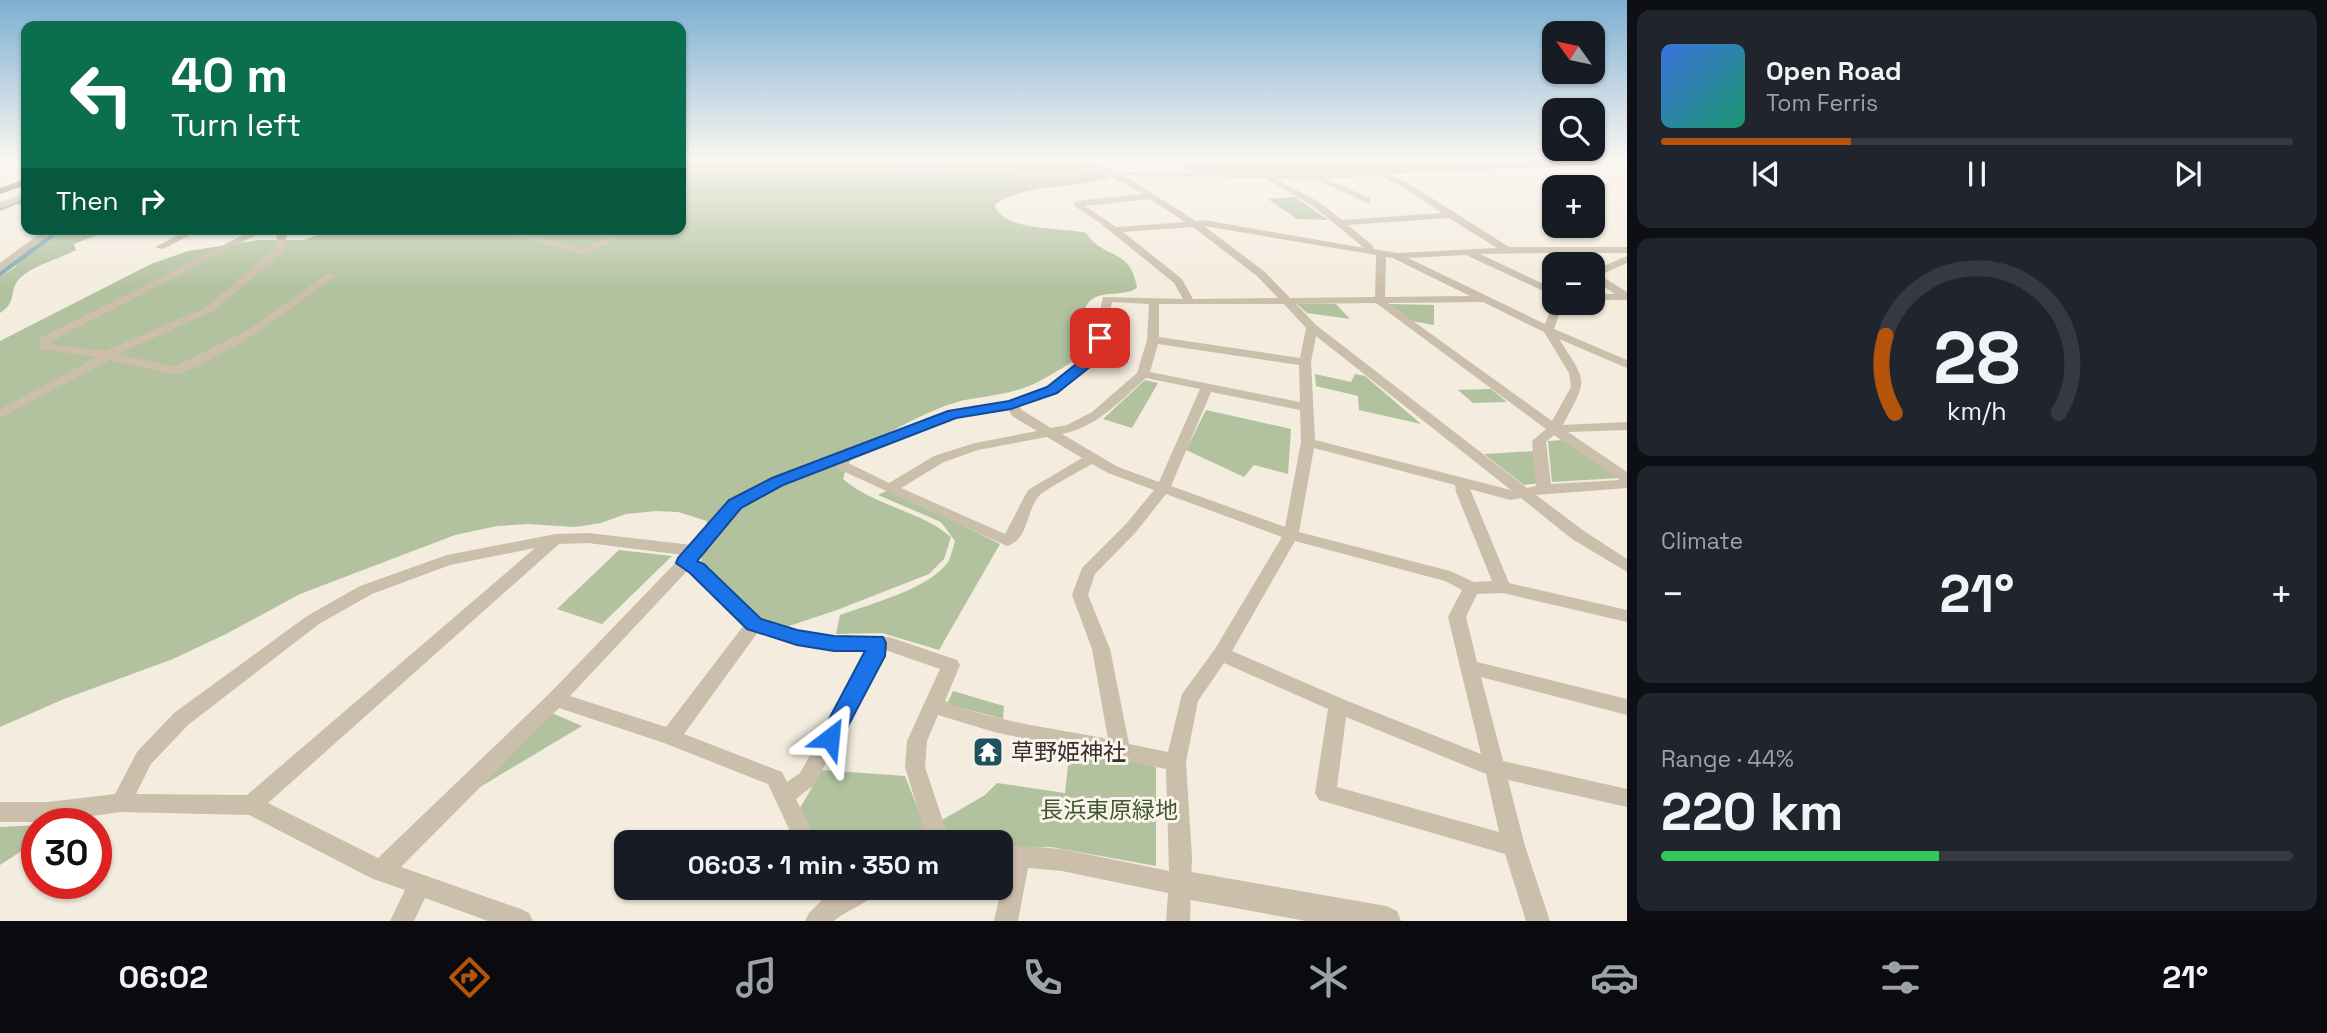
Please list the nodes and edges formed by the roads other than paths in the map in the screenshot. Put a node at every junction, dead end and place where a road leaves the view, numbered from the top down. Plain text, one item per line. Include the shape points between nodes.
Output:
1 (1087, 203) edge
2 (1163, 203) edge
3 (1310, 203) edge
4 (1433, 203) edge
5 (21, 207) edge
6 (0, 212) edge
7 (1451, 215) junction
8 (1193, 223) junction
9 (1342, 223) junction
10 (1114, 230) junction
11 (44, 235) edge
12 (185, 235) edge
13 (252, 235) edge
14 (282, 235) edge
15 (518, 235) edge
16 (608, 235) edge
17 (160, 247) dead end
18 (1550, 249) junction
19 (1507, 250) junction
20 (1627, 250) edge
21 (1375, 252) junction
22 (1466, 252) junction
23 (1555, 252) edge
24 (1396, 256) junction
25 (1627, 259) edge
26 (0, 268) edge
27 (1605, 269) edge
28 (332, 275) dead end
29 (1605, 282) edge
30 (1542, 287) edge
31 (1605, 297) edge
32 (1627, 297) edge
33 (1486, 299) junction
34 (1287, 301) junction
35 (1154, 302) junction
36 (1190, 302) junction
37 (1380, 302) junction
38 (1554, 315) edge
39 (1312, 327) junction
40 (1548, 330) junction
41 (1153, 340) junction
42 (108, 355) junction
43 (1305, 362) junction
44 (1627, 364) edge
45 (1143, 374) junction
46 (1206, 389) junction
47 (1011, 404) junction
48 (1306, 407) junction
49 (0, 414) edge
50 (1627, 426) edge
51 (1554, 429) junction
52 (1052, 434) junction
53 (1308, 443) junction
54 (1092, 458) junction
55 (835, 462) junction
56 (1627, 478) edge
57 (1462, 482) junction
58 (1627, 484) edge
59 (1163, 488) junction
60 (890, 489) junction
61 (1544, 489) junction
62 (1525, 494) junction
63 (1291, 535) junction
64 (556, 539) junction
65 (690, 557) junction
66 (1627, 566) edge
67 (1472, 587) junction
68 (1503, 587) junction
69 (1627, 616) edge
70 (754, 624) junction
71 (876, 643) junction
72 (1221, 654) junction
73 (1469, 667) junction
74 (556, 699) junction
75 (933, 704) junction
76 (1338, 705) junction
77 (1627, 707) edge
78 (670, 737) junction
79 (1120, 749) junction
80 (1176, 762) junction
81 (1494, 768) junction
82 (784, 796) junction
83 (1627, 798) edge
84 (121, 803) junction
85 (251, 805) junction
86 (0, 812) edge
87 (800, 830) edge
88 (935, 830) edge
89 (1514, 846) junction
90 (1013, 856) edge
91 (382, 871) junction
92 (1180, 884) junction
93 (419, 886) junction
94 (828, 900) edge
95 (1007, 900) edge
96 (1310, 914) edge
97 (402, 921) edge
98 (521, 921) edge
99 (817, 921) edge
100 (1006, 921) edge
101 (1178, 921) edge
102 (1386, 921) edge
103 (1538, 921) edge

1 - 10 street via 1077,204
2 - 8 street
3 - 9 street
4 - 7 street
5 - 6 street
7 - 9 street
7 - 19 street
8 - 10 street
8 - 21 street
8 - 34 street via 1261,274
9 - 21 street
10 - 36 street via 1178,281
11 - 26 street
12 - 17 street
13 - 42 street via 44,340 44,347
14 - 42 street via 281,249 210,309
15 - 16 street via 585,252 613,238
18 - 19 street
18 - 20 street
18 - 23 street
19 - 22 street
21 - 24 street
21 - 37 street
22 - 24 street
22 - 30 street
24 - 33 street
25 - 27 street
28 - 42 street via 252,332 175,371
29 - 32 street
31 - 32 street
33 - 37 street
33 - 40 street
34 - 36 street
34 - 37 street
34 - 39 street
35 - 36 street
35 - 41 street
35 - 47 street via 1107,299 1096,356 1052,390
37 - 51 street
38 - 40 street
39 - 43 street
39 - 62 street
40 - 44 street
40 - 51 street via 1575,373 1577,387
41 - 43 street
41 - 45 street
42 - 49 street
43 - 48 street
45 - 46 street
45 - 52 street via 1097,415
46 - 48 street
46 - 59 street
47 - 52 street via 1017,413
47 - 55 street via 953,414
48 - 53 street
50 - 51 street
51 - 56 street
51 - 61 street via 1539,441
52 - 54 street
52 - 60 street via 975,447 939,459
53 - 57 street
53 - 63 street
54 - 59 street
54 - 60 street via 1033,493 1007,541
55 - 60 street
55 - 65 street via 777,482 735,504
57 - 62 street via 1510,495
57 - 68 street
58 - 61 street
59 - 63 street
59 - 79 street via 1088,572 1080,595 1101,649
61 - 62 street
62 - 66 street
63 - 67 street via 1450,577
63 - 72 street
64 - 65 street via 588,538
64 - 84 street via 447,560 366,590 313,620 181,719 144,758
64 - 85 street
65 - 70 street
65 - 74 street
67 - 68 street
67 - 73 street via 1457,617
68 - 69 street
70 - 71 street via 834,644
70 - 78 street
71 - 75 street via 951,665
71 - 82 street via 875,656 807,779
72 - 76 street
72 - 80 street via 1189,699
73 - 77 street
73 - 81 street
74 - 78 street
74 - 91 street
75 - 79 street via 994,724
75 - 88 street via 917,741 915,767
76 - 81 street
76 - 89 street via 1326,793
78 - 82 street via 775,778
79 - 80 street
80 - 92 street
81 - 83 street
81 - 89 street
82 - 87 street
84 - 85 street
84 - 86 street via 48,812
85 - 91 street
89 - 103 street
90 - 92 street via 1062,860
91 - 93 street
92 - 96 street
92 - 101 street
93 - 97 street
93 - 98 street
94 - 99 street
95 - 100 street
96 - 102 street

